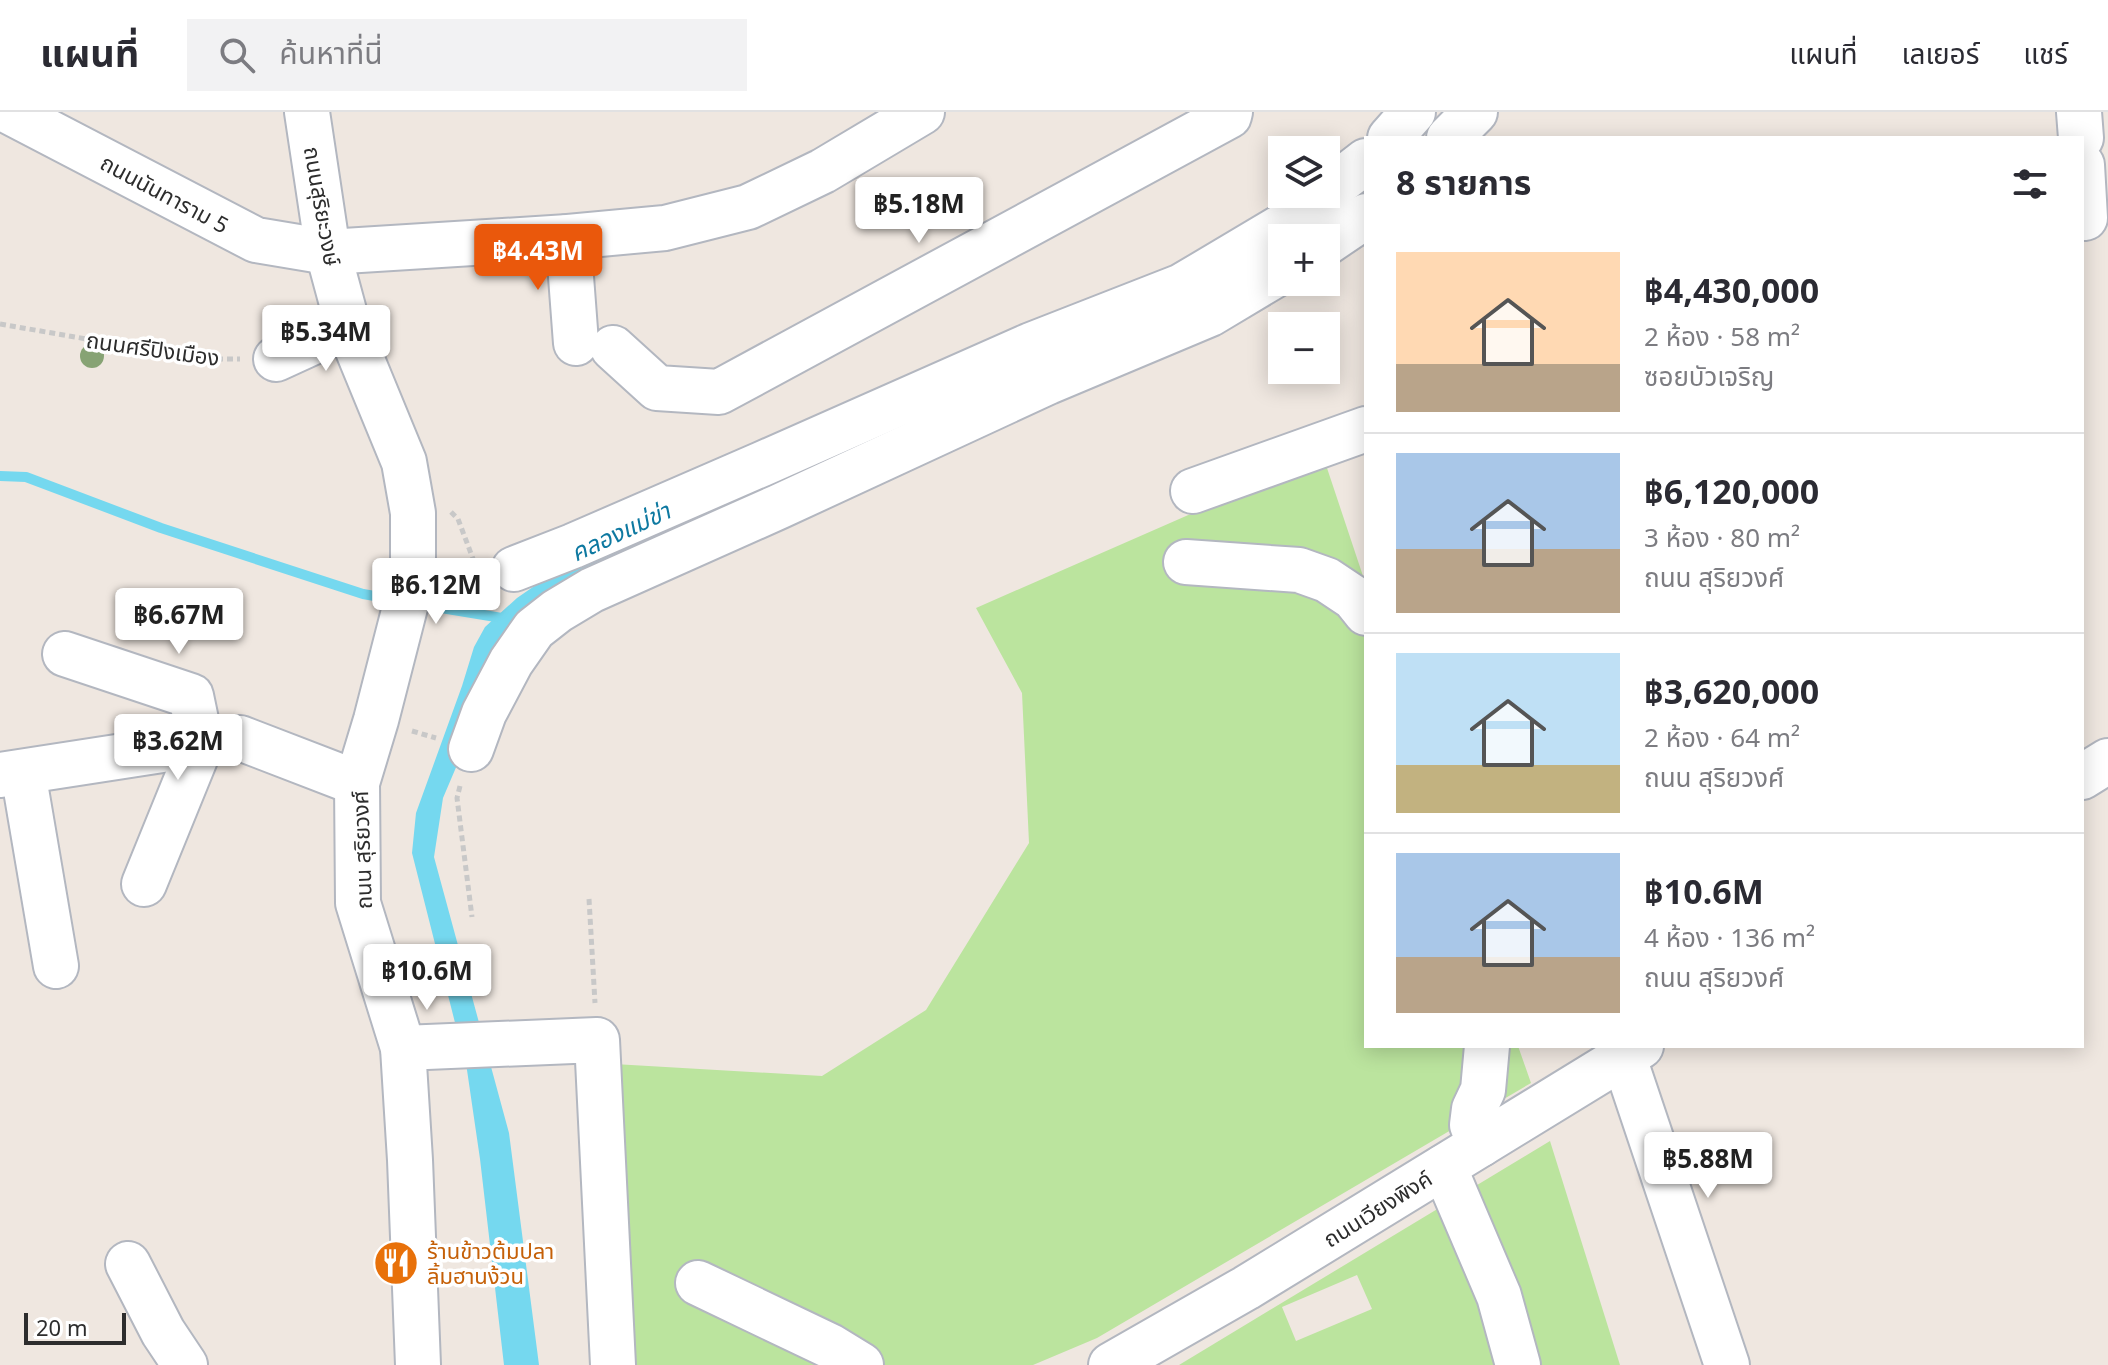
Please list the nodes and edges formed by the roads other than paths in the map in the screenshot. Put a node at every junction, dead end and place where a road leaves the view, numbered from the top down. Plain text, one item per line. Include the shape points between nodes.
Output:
1 (10, 112) edge
2 (307, 112) edge
3 (922, 112) edge
4 (1230, 112) edge
5 (1413, 112) edge
6 (1475, 112) edge
7 (2079, 112) edge
8 (1392, 136) edge
9 (1451, 136) edge
10 (2081, 136) edge
11 (1364, 163) edge
12 (1340, 181) edge
13 (2084, 200) edge
14 (1306, 208) edge
15 (1364, 217) edge
16 (2085, 218) dead end
17 (1340, 234) edge
18 (568, 237) junction
19 (328, 252) junction
20 (1268, 279) edge
21 (348, 326) junction
22 (276, 359) road end
23 (1364, 430) edge
24 (1193, 491) dead end
25 (1186, 562) dead end
26 (514, 569) dead end
27 (413, 576) joint
28 (1364, 610) edge
29 (65, 654) dead end
30 (201, 744) junction
31 (471, 749) road end
32 (2108, 761) edge
33 (12, 774) edge
34 (2084, 776) edge
35 (357, 783) junction
36 (144, 884) dead end
37 (56, 966) dead end
38 (403, 1048) junction
39 (1487, 1048) edge
40 (1628, 1049) edge
41 (1481, 1144) junction
42 (1444, 1167) junction
43 (128, 1264) dead end
44 (698, 1283) dead end
45 (185, 1365) edge
46 (418, 1365) edge
47 (613, 1365) edge
48 (861, 1365) edge
49 (1111, 1365) edge
50 (1518, 1365) edge
51 (1727, 1365) edge

1 - 19 street, ถนนนันทาราม 5 via 256,240
2 - 19 street, ถนนสุริยะวงษ์
3 - 18 street, ถนนนันทาราม 5 via 823,171 748,207 665,228
4 - 18 street via 719,392 657,388 594,345
5 - 8 street
6 - 9 street
7 - 10 street
11 - 12 street
13 - 16 street
14 - 26 street via 1182,286 1031,345
15 - 17 street
18 - 19 street, ถนนนันทาราม 5
19 - 21 street, ถนนสุริยะวงษ์
20 - 31 street via 1210,314 592,590 534,629 484,713
21 - 22 street
21 - 27 street, ถนนสุริยะวงษ์ via 404,462 413,513
23 - 24 street
25 - 28 street via 1299,570 1327,580
27 - 35 street, ถนน สุริยวงศ์
29 - 30 street via 191,696
30 - 33 street
30 - 35 street via 240,738
30 - 36 street
32 - 34 street
33 - 37 street
35 - 38 street, ถนน สุริยวงศ์ via 358,903
38 - 46 street, ถนน สุริยวงศ์
38 - 47 street via 597,1040
39 - 41 street via 1483,1090 1472,1125
40 - 41 street, ถนนเวียงพิงค์
40 - 51 street
41 - 42 street, ถนนเวียงพิงค์
42 - 49 street, ถนนเวียงพิงค์
42 - 50 street via 1499,1296
43 - 45 street
44 - 48 street

